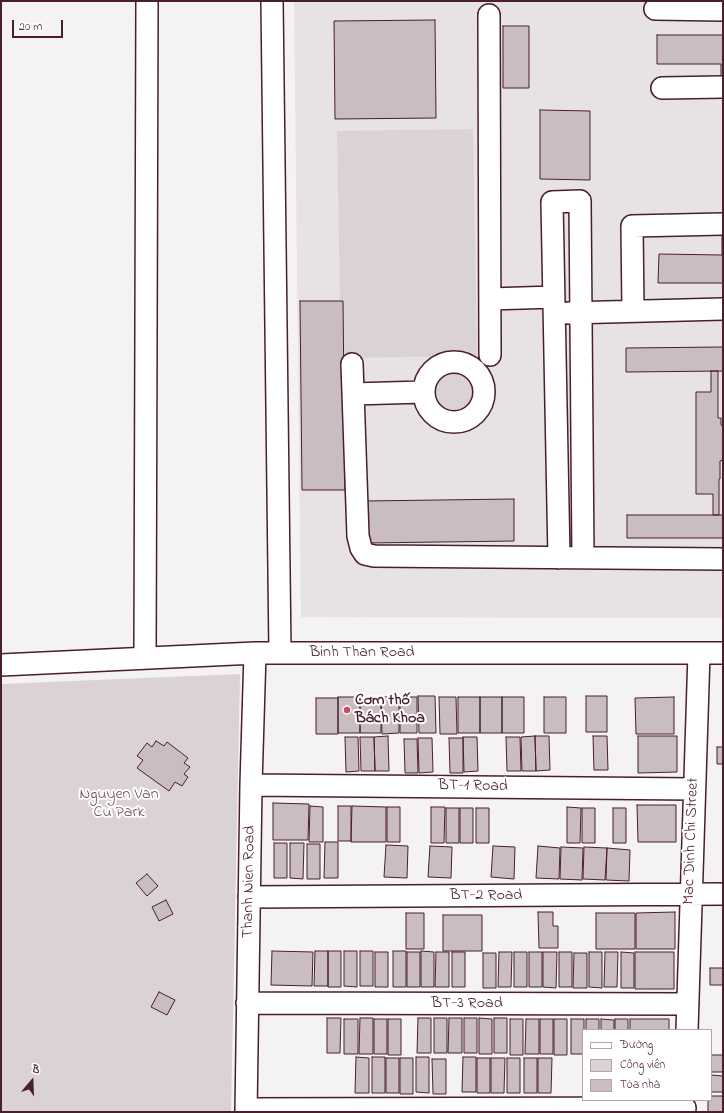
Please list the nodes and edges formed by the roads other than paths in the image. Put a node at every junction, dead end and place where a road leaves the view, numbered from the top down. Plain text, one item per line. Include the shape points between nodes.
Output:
1 (148, 1) edge
2 (272, 1) edge
3 (655, 9) dead end
4 (723, 10) edge
5 (489, 15) dead end
6 (723, 87) edge
7 (662, 88) dead end
8 (723, 224) edge
9 (490, 299) junction
10 (554, 305) junction
11 (723, 309) edge
12 (633, 311) junction
13 (581, 312) junction
14 (490, 355) dead end
15 (352, 364) dead end
16 (423, 392) dead end
17 (353, 394) junction
18 (559, 558) junction
19 (583, 558) junction
20 (723, 559) edge
21 (255, 653) junction
22 (280, 653) junction
23 (699, 653) junction
24 (723, 653) edge
25 (145, 658) junction
26 (1, 665) edge
27 (251, 785) junction
28 (694, 789) junction
29 (690, 894) junction
30 (723, 894) edge
31 (249, 897) junction
32 (247, 1003) junction
33 (688, 1004) junction
34 (687, 1029) edge
35 (685, 1107) edge
36 (246, 1110) edge

1 - 25 street
2 - 22 street
3 - 4 street
5 - 9 street
6 - 7 street
8 - 12 street via 632,226
9 - 10 street
9 - 14 street
10 - 13 street
10 - 13 street via 552,202 580,202
10 - 18 street
11 - 12 street
12 - 13 street
13 - 19 street
15 - 17 street
16 - 17 street
17 - 18 street via 358,536 365,554
18 - 19 street
19 - 20 street
21 - 22 street, Binh Than Road
21 - 25 street, Binh Than Road
21 - 27 street, Thanh Nien Road
22 - 23 street, Binh Than Road
23 - 24 street, Binh Than Road
23 - 28 street, Mac Dinh Chi Street
25 - 26 street, Binh Than Road
27 - 28 street, BT-1 Road
27 - 31 street, Thanh Nien Road
28 - 29 street, Mac Dinh Chi Street
29 - 30 street, BT-2 Road
29 - 31 street, BT-2 Road
29 - 33 street, Mac Dinh Chi Street
31 - 32 street, Thanh Nien Road
32 - 33 street, BT-3 Road
32 - 36 street, Thanh Nien Road
33 - 34 street, Mac Dinh Chi Street
35 - 36 street

